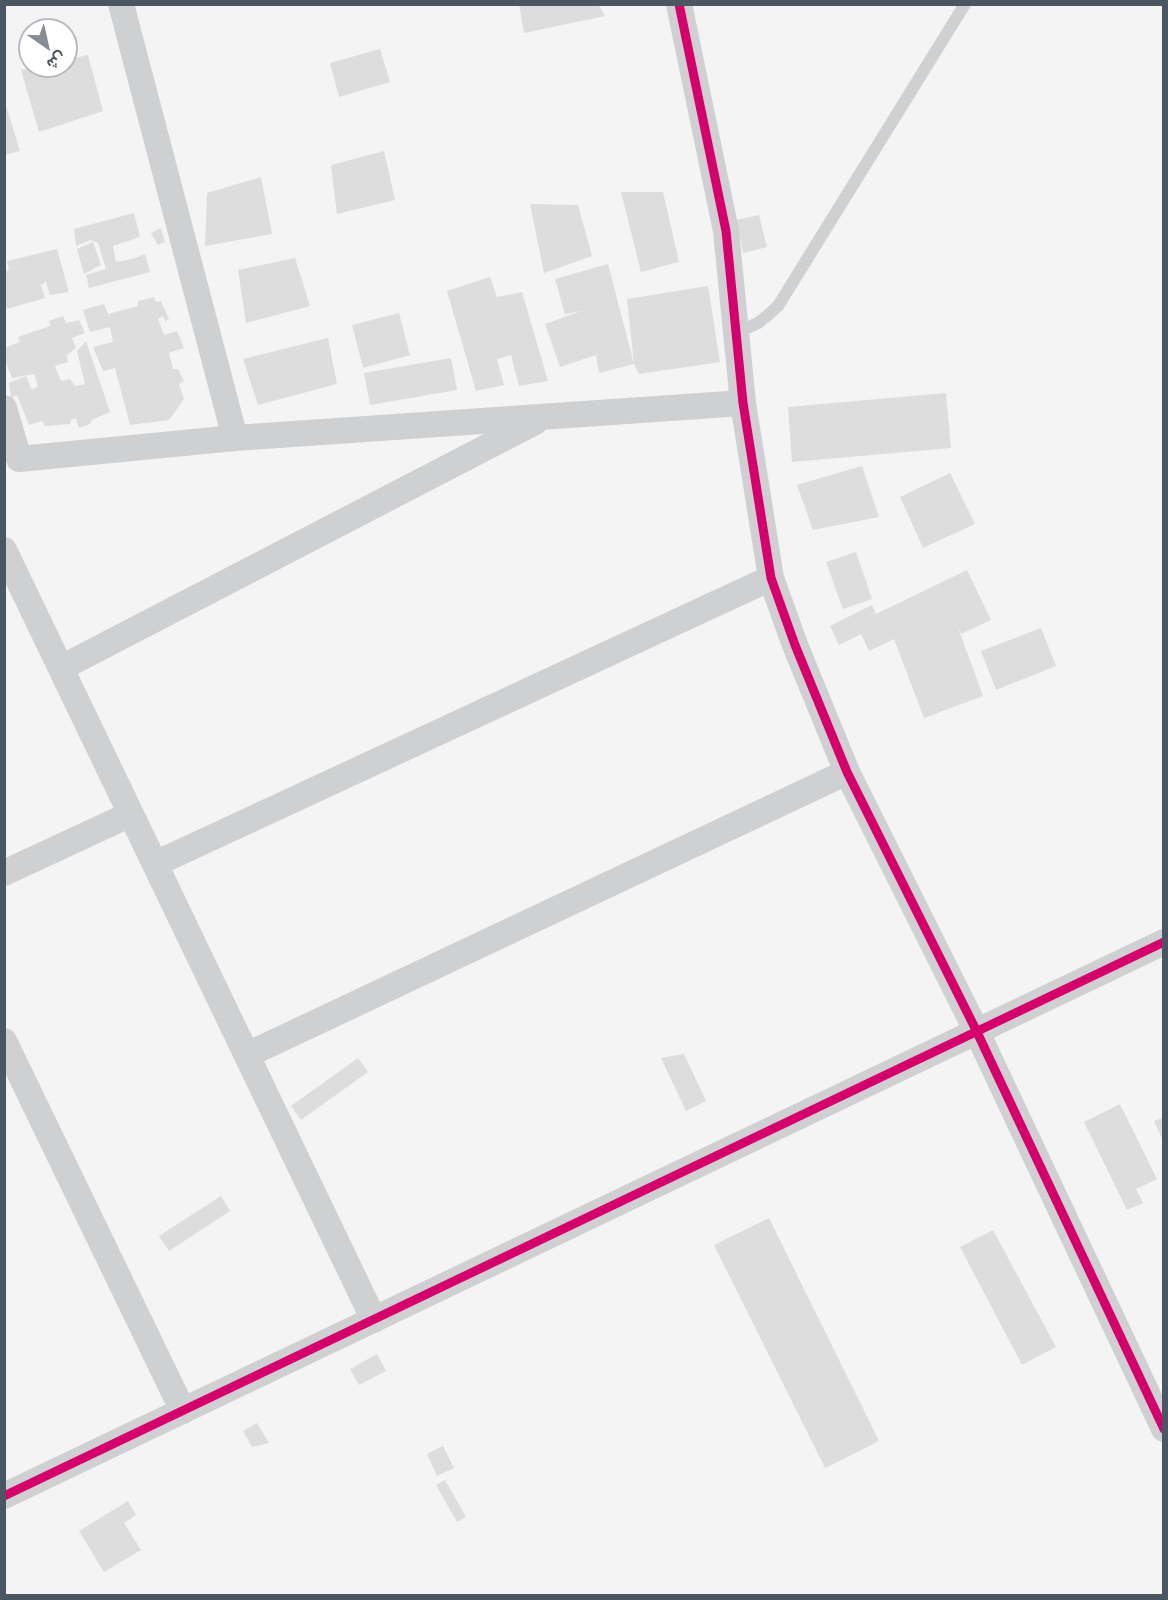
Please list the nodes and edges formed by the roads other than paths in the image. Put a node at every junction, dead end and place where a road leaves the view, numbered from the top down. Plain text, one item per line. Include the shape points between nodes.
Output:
1 (121, 4) edge
2 (679, 4) edge
3 (965, 4) edge
4 (736, 333) junction
5 (743, 403) junction
6 (4, 408) edge
7 (545, 417) junction
8 (235, 438) junction
9 (12, 460) edge
10 (4, 550) edge
11 (771, 578) junction
12 (61, 668) junction
13 (847, 772) junction
14 (131, 814) junction
15 (155, 864) junction
16 (4, 873) edge
17 (1164, 942) edge
18 (976, 1030) junction
19 (4, 1041) edge
20 (247, 1055) junction
21 (374, 1320) junction
22 (183, 1411) junction
23 (1164, 1429) edge
24 (4, 1496) edge

1 - 8 street
2 - 4 street via 726,231
3 - 4 lane via 778,306 758,323
4 - 5 street
5 - 7 street
5 - 11 street
6 - 9 street
7 - 8 street
7 - 12 street
8 - 9 street
10 - 12 street
11 - 13 street
11 - 15 street
12 - 14 street
13 - 18 street
13 - 20 street
14 - 15 street
14 - 16 street
15 - 20 street
17 - 18 street
18 - 21 street
18 - 23 street
19 - 22 street
20 - 21 street
21 - 22 street
22 - 24 street

